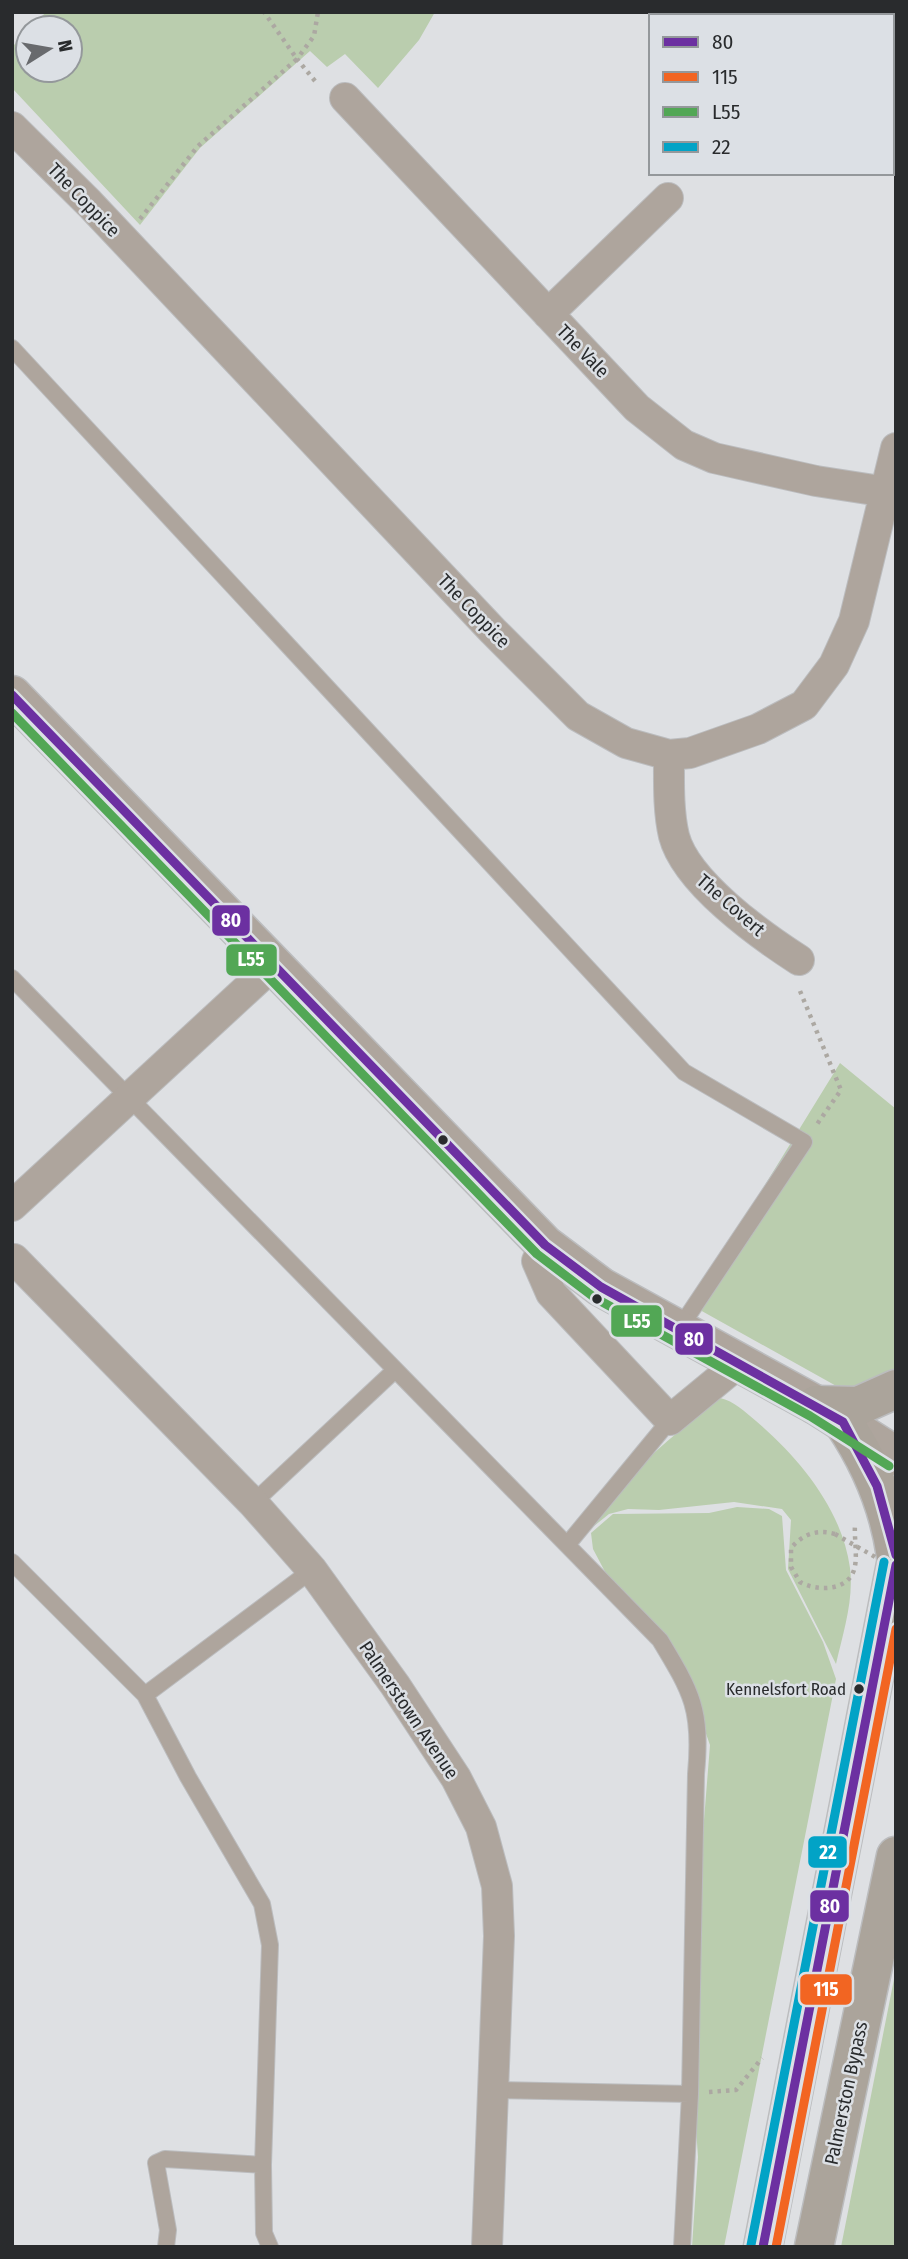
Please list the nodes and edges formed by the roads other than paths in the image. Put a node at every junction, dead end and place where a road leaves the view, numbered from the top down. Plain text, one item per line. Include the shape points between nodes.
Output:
1 (345, 98) dead end
2 (12, 127) edge
3 (668, 198) dead end
4 (548, 314) junction
5 (12, 348) edge
6 (896, 448) edge
7 (887, 492) junction
8 (12, 695) edge
9 (669, 755) junction
10 (799, 960) dead end
11 (272, 966) junction
12 (12, 978) edge
13 (130, 1099) junction
14 (12, 1206) edge
15 (545, 1245) junction
16 (15, 1259) dead end
17 (679, 1329) junction
18 (739, 1363) junction
19 (394, 1371) junction
20 (896, 1389) edge
21 (829, 1414) junction
22 (670, 1420) junction
23 (896, 1456) edge
24 (253, 1503) junction
25 (567, 1545) junction
26 (896, 1556) edge
27 (12, 1562) edge
28 (896, 1567) edge
29 (312, 1570) junction
30 (896, 1683) edge
31 (145, 1695) junction
32 (896, 1856) edge
33 (832, 1896) junction
34 (493, 2091) junction
35 (690, 2094) junction
36 (263, 2165) junction
37 (166, 2247) edge
38 (270, 2247) edge
39 (486, 2247) edge
40 (682, 2247) edge
41 (763, 2247) edge
42 (814, 2247) edge

1 - 4 street, The Vale
2 - 9 street, The Coppice via 578,716 626,743
3 - 4 street
4 - 7 street, The Vale via 637,408 684,445 727,461
5 - 17 lane via 684,1072 804,1142
6 - 7 street, The Coppice
7 - 9 street, The Coppice via 854,621 834,665 804,705 758,729
8 - 11 street
9 - 10 street, The Covert via 674,837 693,872 747,922
11 - 13 street
11 - 15 street
12 - 13 lane
13 - 14 street
13 - 19 lane
15 - 17 street via 601,1287
15 - 22 street via 537,1261 551,1293
16 - 24 street, Palmerstown Avenue
17 - 18 street
18 - 21 street
18 - 22 street
19 - 24 lane
19 - 25 lane
20 - 21 main road
21 - 23 street
21 - 26 main road via 858,1444 878,1486
22 - 25 lane
24 - 29 street, Palmerstown Avenue
25 - 35 lane via 660,1640 691,1691 699,1738
27 - 31 lane
28 - 33 main road
29 - 31 lane
29 - 34 street, Palmerstown Avenue via 395,1685 456,1778 481,1827 497,1886
30 - 33 main road via 864,1820
31 - 36 lane via 262,1904 270,1945
32 - 42 main road, Palmerston Bypass
33 - 41 main road
34 - 35 lane
34 - 39 street, Palmerstown Avenue
35 - 40 lane
36 - 37 lane via 156,2162 168,2230
36 - 38 lane via 264,2233

